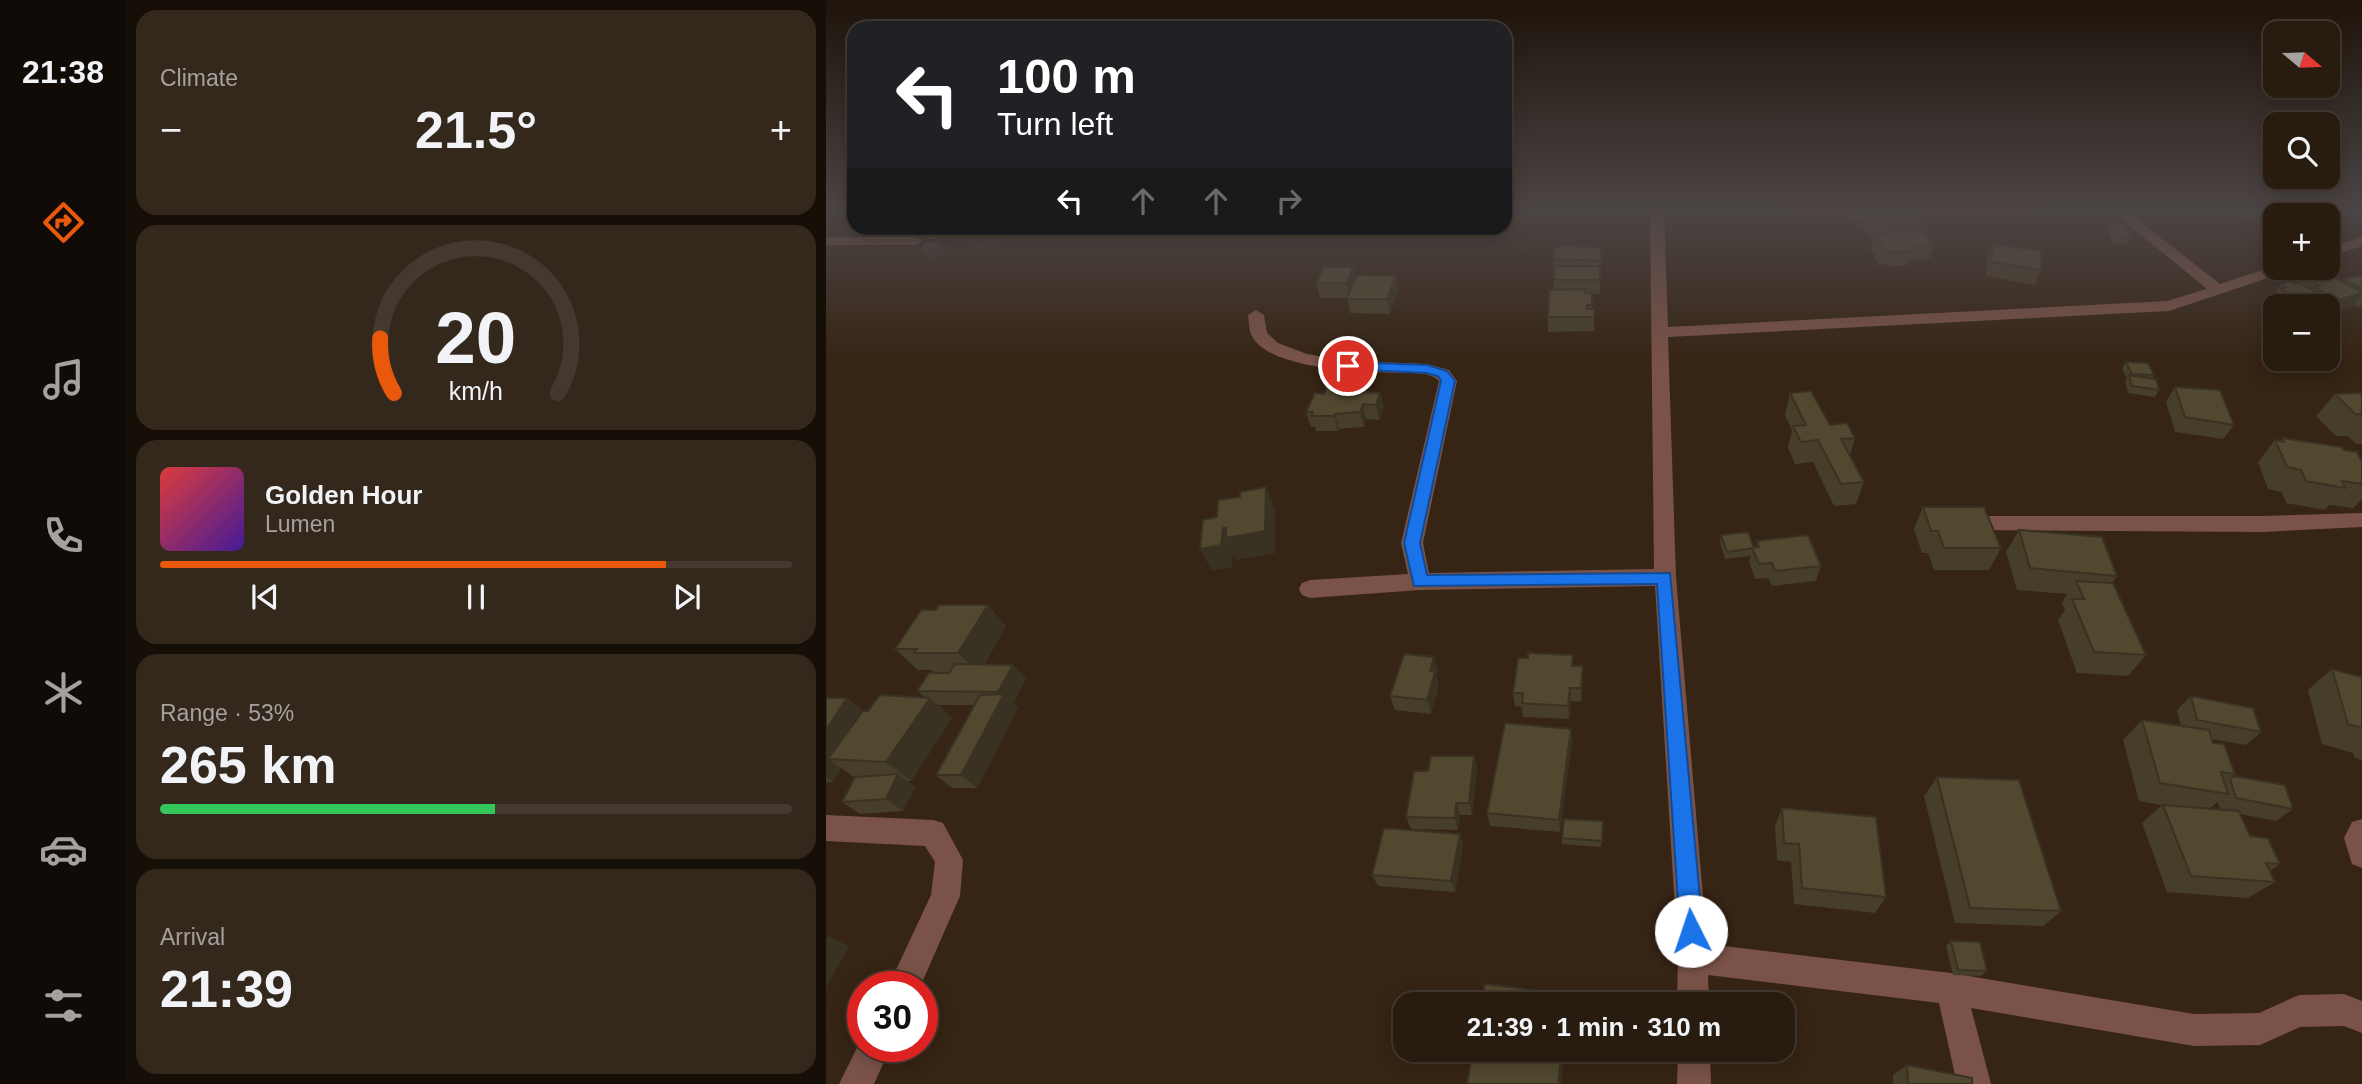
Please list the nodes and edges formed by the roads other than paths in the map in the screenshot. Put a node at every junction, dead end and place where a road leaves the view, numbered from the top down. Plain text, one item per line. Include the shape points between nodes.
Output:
1 (1659, 262) edge
2 (2182, 262) edge
3 (2263, 275) edge
4 (2218, 290) junction
5 (1256, 315) dead end
6 (1661, 332) junction
7 (2362, 520) edge
8 (1938, 523) edge
9 (1665, 578) junction
10 (1420, 582) junction
11 (1310, 589) dead end
12 (826, 828) edge
13 (2362, 832) edge
14 (2362, 854) edge
15 (1693, 958) junction
16 (911, 971) edge
17 (1951, 989) junction
18 (1693, 992) edge
19 (2362, 1017) edge
20 (867, 1062) edge
21 (1694, 1062) edge
22 (856, 1084) edge
23 (1694, 1084) edge
24 (1974, 1084) edge

1 - 6 street
2 - 4 street
3 - 4 street
4 - 6 street via 2169,306
5 - 10 street via 1259,335 1272,347 1304,359 1427,369 1443,373 1448,381 1412,543
6 - 9 street
7 - 8 street
9 - 10 street
9 - 15 street
10 - 11 street
12 - 16 street via 933,833 949,860 945,896
13 - 14 street via 2358,838
15 - 17 street
15 - 18 street
17 - 19 street via 2194,1030 2260,1029 2299,1011 2344,1010
17 - 24 street
20 - 22 street
21 - 23 street

